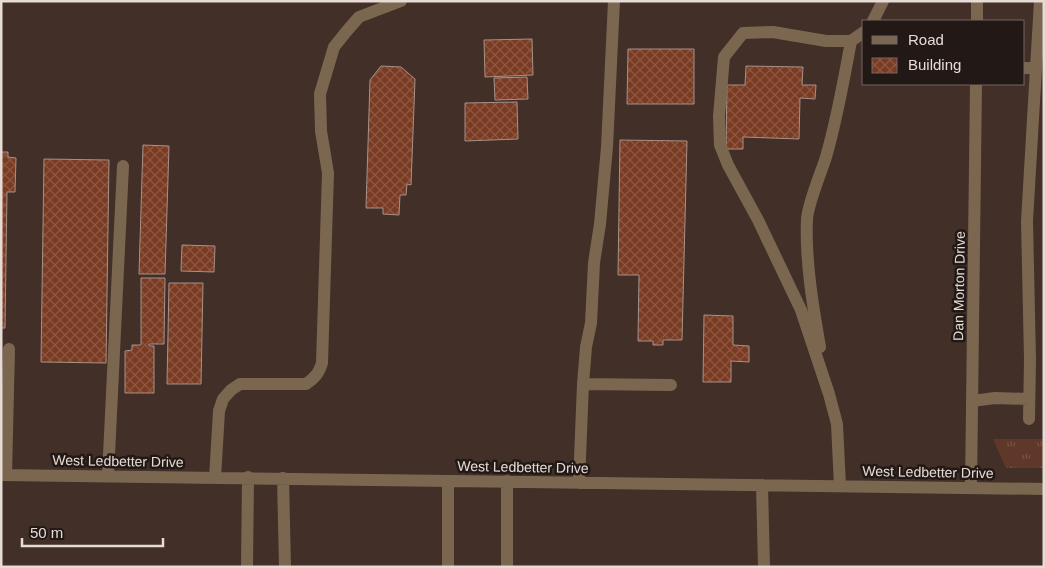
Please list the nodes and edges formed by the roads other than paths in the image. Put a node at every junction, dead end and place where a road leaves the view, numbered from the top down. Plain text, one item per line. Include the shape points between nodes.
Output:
1 (400, 1) edge
2 (614, 1) edge
3 (883, 1) edge
4 (977, 1) edge
5 (1040, 1) edge
6 (874, 20) edge
7 (977, 20) edge
8 (862, 33) edge
9 (851, 41) junction
10 (1030, 68) edge
11 (976, 85) edge
12 (123, 166) dead end
13 (9, 349) dead end
14 (583, 384) junction
15 (671, 384) dead end
16 (827, 387) junction
17 (1029, 399) junction
18 (972, 401) junction
19 (1029, 419) dead end
20 (4, 475) edge
21 (108, 476) junction
22 (215, 478) junction
23 (248, 478) junction
24 (284, 478) junction
25 (448, 481) junction
26 (507, 481) junction
27 (579, 483) junction
28 (762, 485) junction
29 (840, 486) junction
30 (971, 488) junction
31 (1044, 489) edge
32 (247, 567) edge
33 (285, 567) edge
34 (448, 567) edge
35 (507, 567) edge
36 (764, 567) edge

1 - 22 street via 359,17 346,32 334,47 320,94 321,131 328,173 320,372 306,384 240,384 231,390 219,411
2 - 14 street via 607,147
3 - 6 street
4 - 7 street
5 - 10 street
8 - 9 street
9 - 16 street via 841,99 807,216 813,306
9 - 16 street via 826,41 773,32 743,33 724,57 719,116 720,145 801,310
10 - 17 street via 1027,221
11 - 18 street, Dan Morton Drive
12 - 21 street
13 - 20 street
14 - 15 street
14 - 27 street
16 - 29 street via 837,424
17 - 18 street
17 - 19 street
18 - 30 street, Dan Morton Drive
20 - 21 street, West Ledbetter Drive
21 - 22 street, West Ledbetter Drive
22 - 23 street, West Ledbetter Drive
23 - 24 street, West Ledbetter Drive
23 - 32 street
24 - 25 street, West Ledbetter Drive
24 - 33 street
25 - 26 street, West Ledbetter Drive
25 - 34 street
26 - 27 street, West Ledbetter Drive
26 - 35 street
27 - 28 street, West Ledbetter Drive
28 - 29 street, West Ledbetter Drive
28 - 36 street
29 - 30 street, West Ledbetter Drive
30 - 31 street, West Ledbetter Drive

